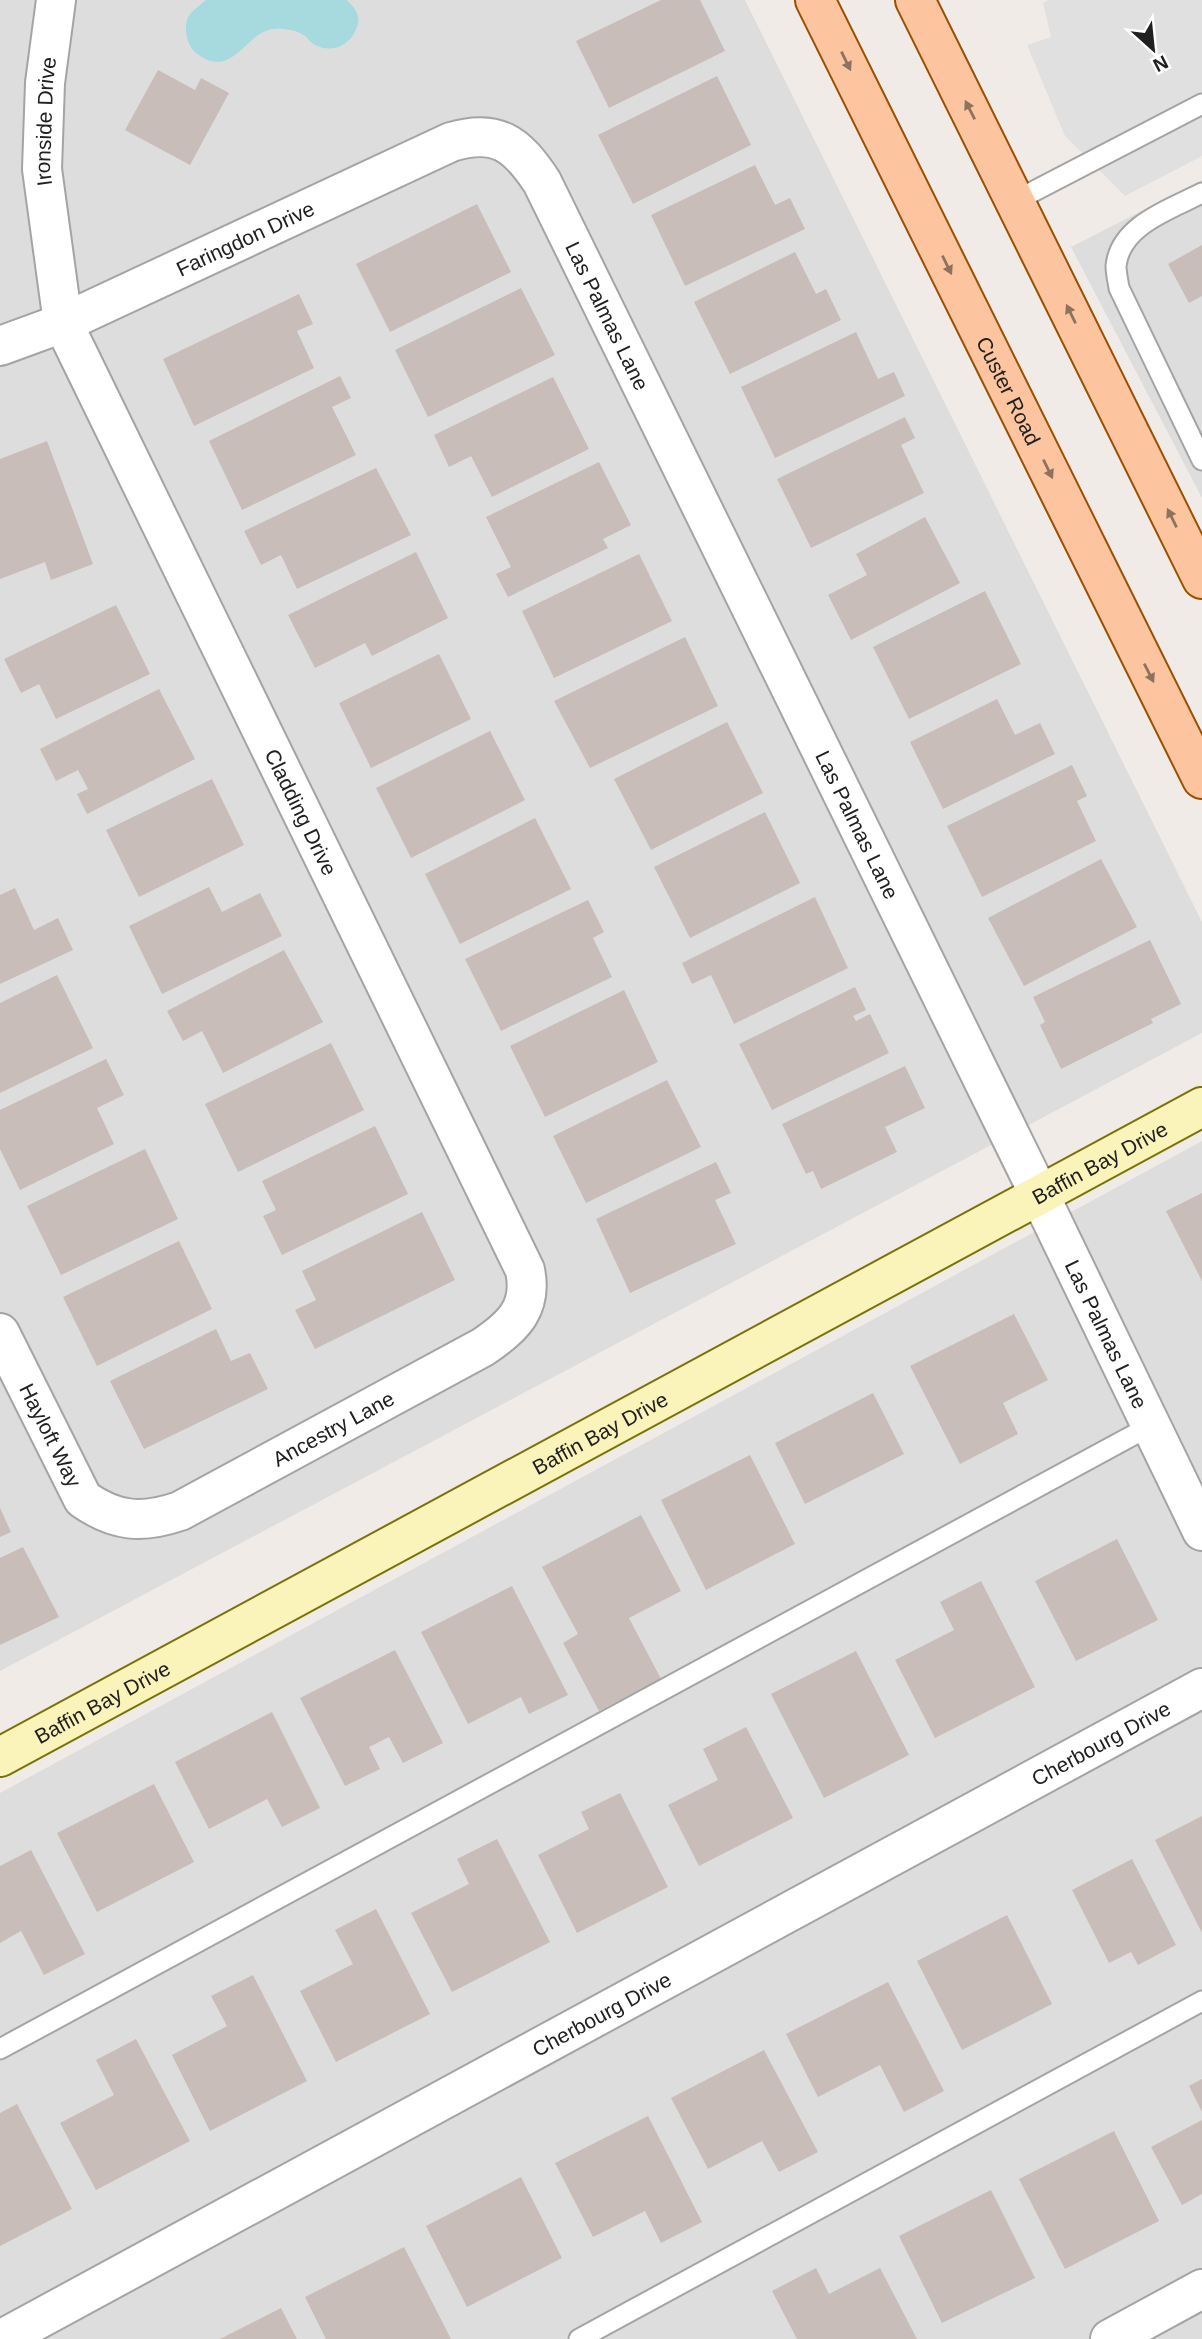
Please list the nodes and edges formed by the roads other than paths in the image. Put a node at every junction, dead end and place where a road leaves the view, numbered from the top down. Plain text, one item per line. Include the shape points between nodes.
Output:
1 (56, 0) edge
2 (815, 0) edge
3 (915, 0) edge
4 (1202, 104) edge
5 (491, 136) joint
6 (1202, 193) edge
7 (1015, 201) junction
8 (63, 323) junction
9 (0, 346) edge
10 (1202, 460) edge
11 (1202, 579) edge
12 (1202, 779) edge
13 (1202, 1107) edge
14 (1040, 1194) junction
15 (525, 1302) joint
16 (0, 1333) edge
17 (1152, 1425) junction
18 (121, 1518) joint
19 (1202, 1531) edge
20 (1202, 1688) edge
21 (0, 1757) edge
22 (1202, 2001) edge
23 (0, 2049) edge
24 (1202, 2289) edge
25 (2, 2339) edge
26 (579, 2339) edge
27 (1110, 2339) edge

1 - 8 street, Ironside Drive via 45,83 42,170
2 -> 12 main road, Custer Road
7 -> 3 main road
4 - 7 lane
5 - 8 street, Faringdon Drive via 469,137 425,153
5 - 14 street, Las Palmas Lane via 522,156 541,182
6 - 10 lane via 1130,234 1116,266 1119,288
11 -> 7 main road
8 - 9 street, Faringdon Drive
8 - 15 street, Cladding Drive via 525,1270
13 - 14 street, Baffin Bay Drive
14 - 17 street, Las Palmas Lane
14 - 21 street, Baffin Bay Drive
15 - 18 street, Ancestry Lane via 502,1334 483,1347 180,1511 159,1518
16 - 18 street, Hayloft Way via 83,1499
17 - 19 street, Las Palmas Lane
17 - 23 lane
20 - 25 street, Cherbourg Drive
22 - 26 lane
24 - 27 street

